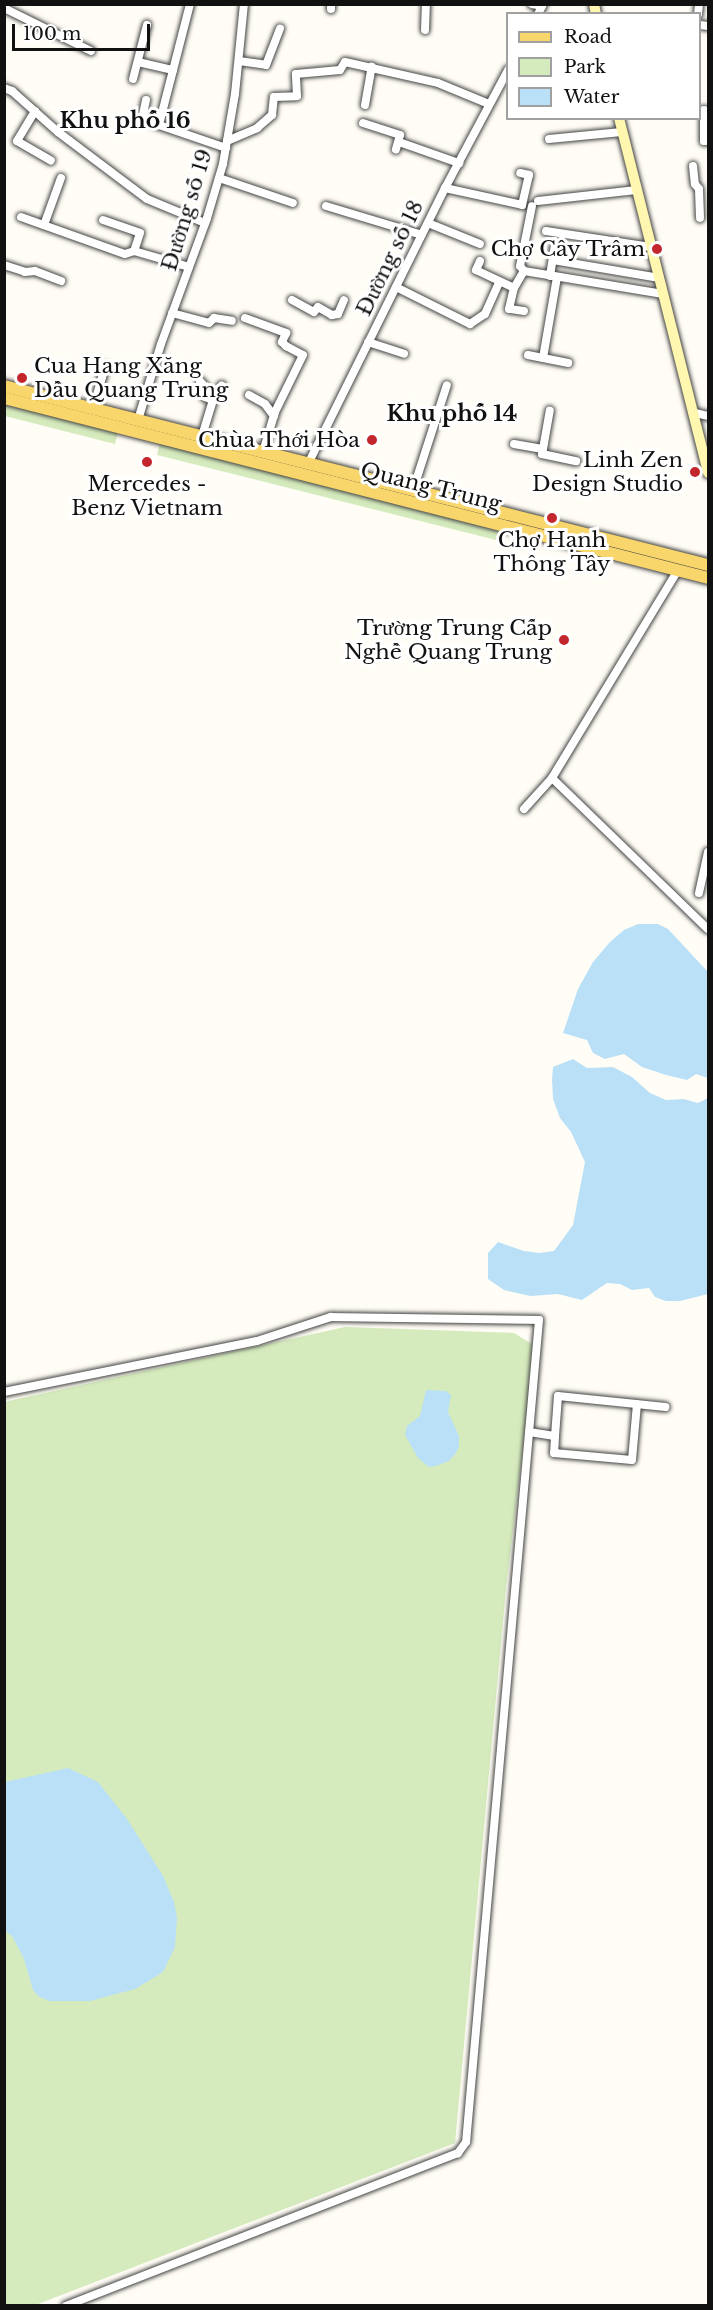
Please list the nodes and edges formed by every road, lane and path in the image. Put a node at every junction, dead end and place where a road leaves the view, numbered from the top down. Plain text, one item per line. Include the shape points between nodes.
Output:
1 (190, 4) edge
2 (244, 4) edge
3 (426, 4) edge
4 (532, 4) edge
5 (4, 8) edge
6 (541, 8) edge
7 (147, 25) dead end
8 (280, 29) dead end
9 (425, 30) dead end
10 (91, 51) dead end
11 (239, 61) junction
12 (138, 62) junction
13 (372, 68) junction
14 (173, 70) junction
15 (506, 72) edge
16 (133, 79) dead end
17 (4, 88) edge
18 (146, 100) dead end
19 (489, 104) junction
20 (365, 105) dead end
21 (704, 110) dead end
22 (35, 111) junction
23 (619, 120) edge
24 (363, 123) dead end
25 (159, 125) junction
26 (622, 132) junction
27 (549, 139) dead end
28 (708, 141) edge
29 (226, 144) junction
30 (51, 161) dead end
31 (459, 163) junction
32 (693, 166) dead end
33 (520, 173) dead end
34 (61, 178) dead end
35 (219, 178) junction
36 (445, 188) junction
37 (636, 190) junction
38 (293, 203) dead end
39 (326, 206) dead end
40 (21, 217) dead end
41 (700, 218) dead end
42 (103, 220) dead end
43 (205, 223) junction
44 (428, 224) junction
45 (44, 225) junction
46 (546, 231) dead end
47 (422, 235) junction
48 (480, 244) dead end
49 (555, 246) dead end
50 (651, 247) junction
51 (134, 251) junction
52 (553, 260) junction
53 (480, 261) dead end
54 (4, 265) edge
55 (189, 267) junction
56 (524, 271) junction
57 (553, 276) junction
58 (659, 278) junction
59 (61, 281) dead end
60 (499, 282) junction
61 (396, 286) junction
62 (514, 288) junction
63 (663, 294) junction
64 (291, 300) dead end
65 (344, 300) dead end
66 (524, 311) dead end
67 (172, 313) junction
68 (245, 318) dead end
69 (232, 321) dead end
70 (368, 342) junction
71 (404, 354) dead end
72 (528, 355) dead end
73 (543, 358) junction
74 (568, 363) dead end
75 (105, 367) dead end
76 (200, 381) dead end
77 (222, 385) dead end
78 (447, 385) dead end
79 (4, 386) edge
80 (249, 395) dead end
81 (4, 398) edge
82 (213, 400) junction
83 (93, 409) junction
84 (550, 411) dead end
85 (695, 413) junction
86 (274, 416) junction
87 (708, 416) edge
88 (136, 426) junction
89 (202, 436) junction
90 (514, 444) dead end
91 (543, 449) junction
92 (263, 452) junction
93 (576, 461) dead end
94 (305, 469) junction
95 (708, 473) edge
96 (413, 490) junction
97 (518, 523) junction
98 (708, 565) edge
99 (678, 570) junction
100 (708, 578) edge
101 (552, 778) junction
102 (524, 809) dead end
103 (708, 852) edge
104 (699, 893) dead end
105 (708, 928) edge
106 (4, 1392) edge
107 (637, 1404) junction
108 (665, 1407) dead end
109 (528, 1432) junction
110 (555, 1436) junction
111 (66, 2306) edge

1 - 14 street
2 - 11 street, Đường số 19
3 - 9 street
4 - 6 street
5 - 10 street
7 - 12 street
8 - 11 street via 267,66
11 - 29 street, Đường số 19
12 - 14 street
12 - 16 street
13 - 19 street via 438,83
13 - 20 street
13 - 29 street via 345,62 340,70 296,74 297,96 274,97 272,115
14 - 25 street
15 - 19 street, Đường số 18
17 - 22 street
18 - 25 street via 142,119
19 - 31 street, Đường số 18
21 - 28 street via 704,141
22 - 30 street via 17,141
22 - 43 street via 147,199
23 - 26 main road
24 - 31 street via 400,135 397,145
25 - 29 street
26 - 27 street
26 - 37 main road
29 - 35 street, Đường số 19
31 - 36 street, Đường số 18
32 - 41 street
33 - 36 street via 528,175 522,205
34 - 45 street
35 - 38 street
35 - 43 street, Đường số 19
36 - 44 street, Đường số 18
37 - 50 main road
37 - 56 street via 535,204 520,266
39 - 47 street
40 - 45 street
42 - 51 street via 140,233
43 - 55 street, Đường số 19
44 - 47 street, Đường số 18
44 - 48 street
45 - 51 street via 125,254
46 - 50 street
47 - 61 street, Đường số 18
49 - 52 street
50 - 58 main road
51 - 55 street
52 - 57 street
52 - 58 street
53 - 60 street via 476,270
54 - 59 street
55 - 67 street, Đường số 19
56 - 57 street
56 - 62 street
57 - 63 street
57 - 73 street
58 - 63 main road
60 - 61 street via 485,314 470,324
60 - 62 street
61 - 70 street, Đường số 18
62 - 66 street via 509,309
63 - 85 main road
64 - 65 street via 314,312 318,307 332,315 338,314
67 - 69 street via 209,323 214,318
67 - 88 street, Đường số 19
68 - 86 street via 286,333 282,342 303,355
70 - 71 street
70 - 94 street, Đường số 18
72 - 73 street
73 - 74 street
75 - 83 street
76 - 82 street via 206,388 205,396
77 - 82 street
78 - 96 street
79 - 83 main road, Quang Trung
80 - 86 street
81 - 88 main road, Quang Trung
82 - 89 street
83 - 88 main road, Quang Trung
84 - 91 street
85 - 87 street
85 - 95 main road
86 - 92 street
88 - 89 main road, Quang Trung
88 - 94 main road, Quang Trung
89 - 92 main road, Quang Trung
90 - 91 street
91 - 93 street via 542,454
92 - 94 main road, Quang Trung
94 - 96 main road, Quang Trung
94 - 97 main road, Quang Trung
96 - 97 main road, Quang Trung
97 - 98 main road, Quang Trung
97 - 99 main road, Quang Trung
99 - 100 main road, Quang Trung
99 - 101 street
101 - 102 street
101 - 105 street
103 - 104 street
106 - 109 street via 257,1341 331,1317 539,1320
107 - 108 street
107 - 110 street via 558,1396
107 - 110 street via 632,1460 554,1453
109 - 110 street
109 - 111 street via 466,2142 458,2153

